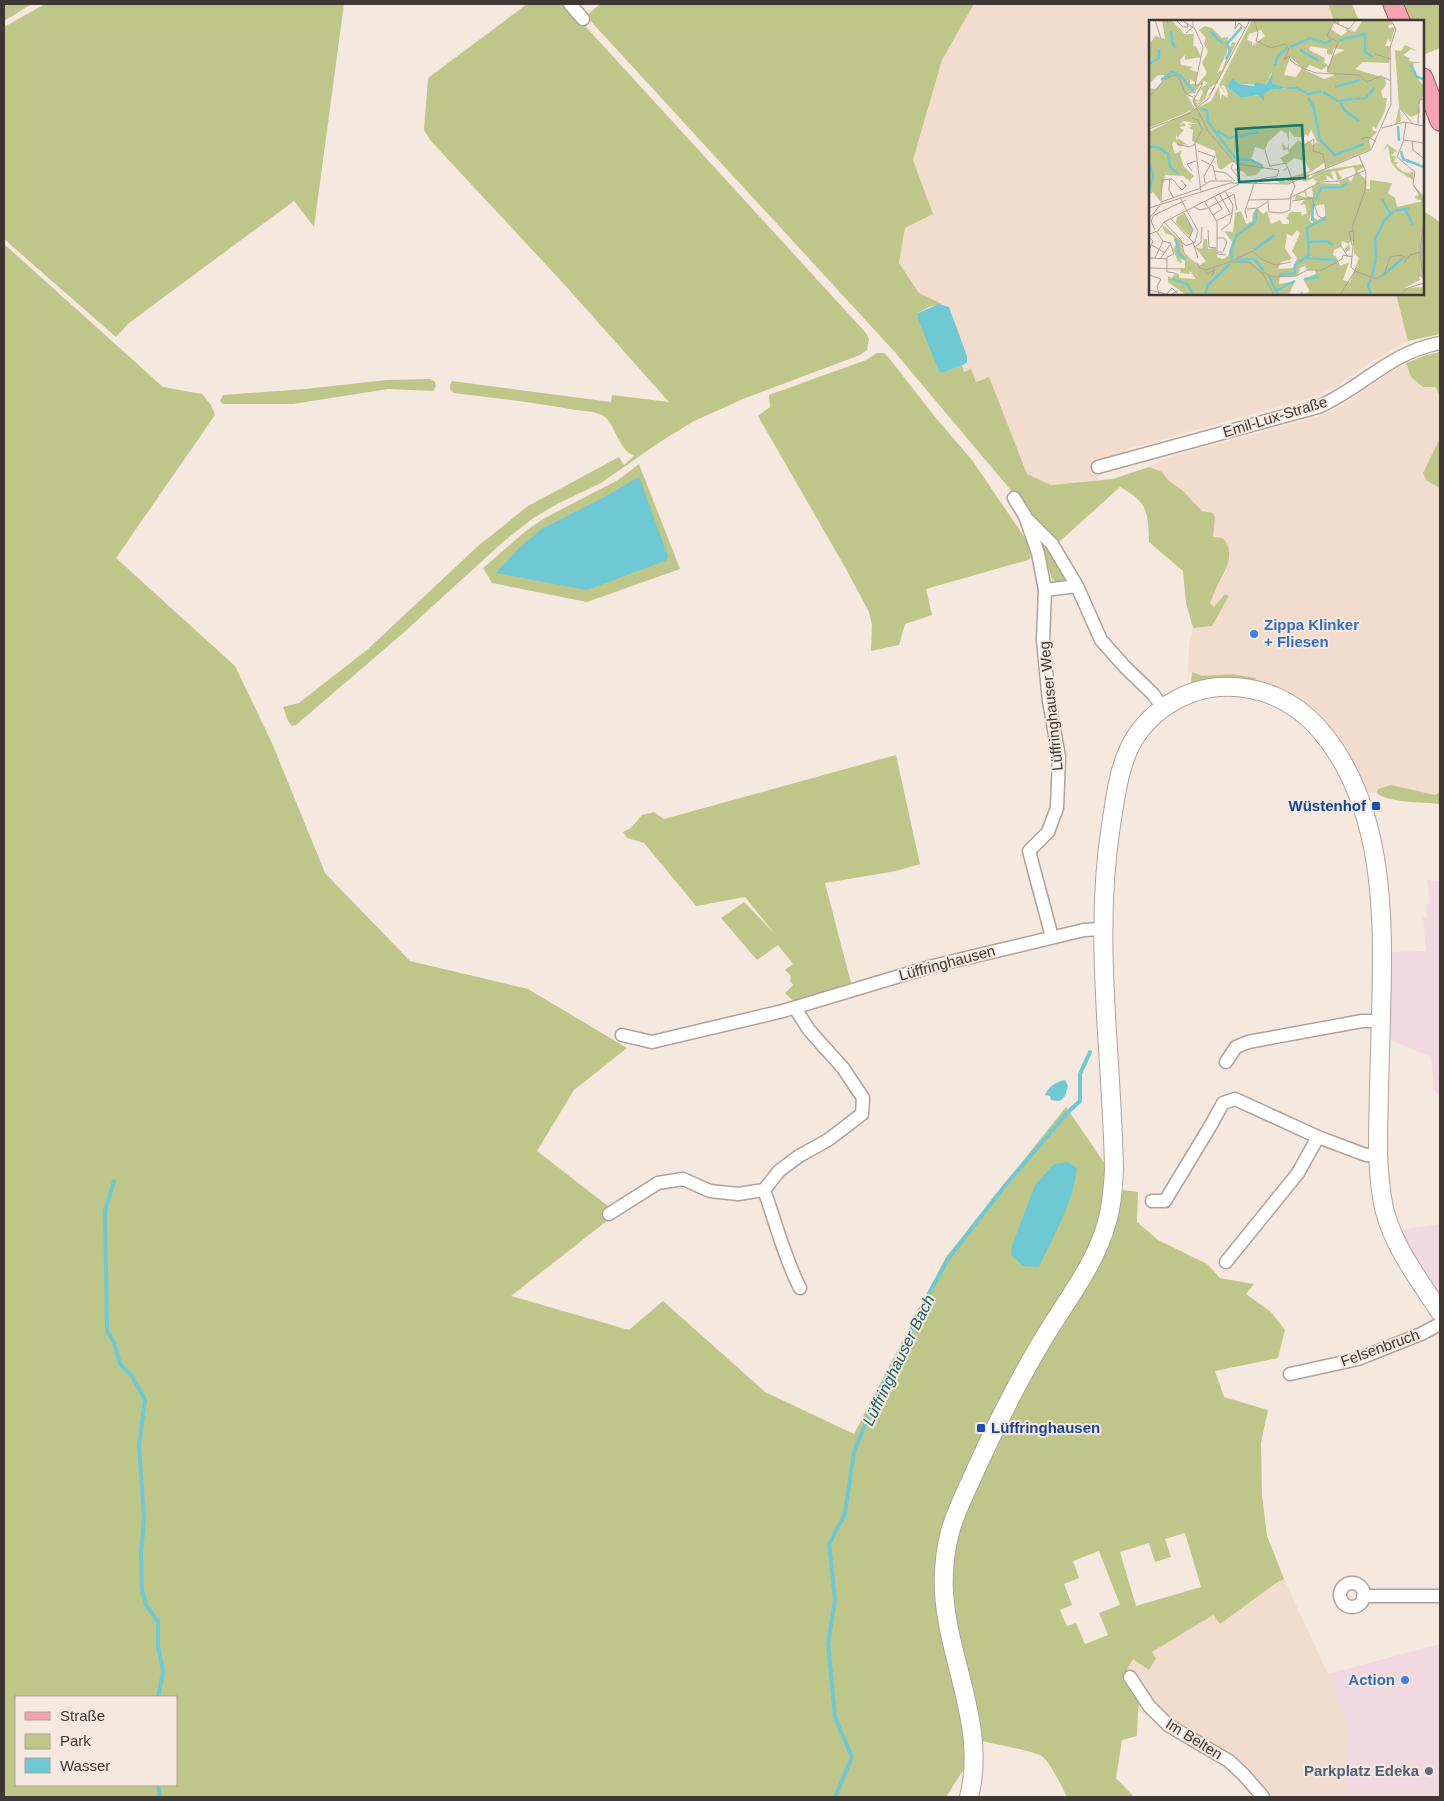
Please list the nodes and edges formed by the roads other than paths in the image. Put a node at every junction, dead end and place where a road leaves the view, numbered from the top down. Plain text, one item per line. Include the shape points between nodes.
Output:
1 (570, 4) edge
2 (1393, 4) edge
3 (583, 19) dead end
4 (1400, 20) edge
5 (1424, 81) edge
6 (1440, 121) edge
7 (1440, 343) edge
8 (1098, 467) dead end
9 (1014, 498) dead end
10 (1025, 516) junction
11 (1077, 586) junction
12 (1045, 590) junction
13 (1163, 708) junction
14 (1102, 930) junction
15 (1052, 937) junction
16 (795, 1008) junction
17 (1381, 1021) junction
18 (622, 1035) dead end
19 (1226, 1062) dead end
20 (1318, 1137) junction
21 (1378, 1155) junction
22 (764, 1190) junction
23 (1152, 1201) dead end
24 (609, 1214) dead end
25 (1226, 1262) dead end
26 (800, 1288) dead end
27 (1440, 1312) edge
28 (1440, 1324) edge
29 (1290, 1374) dead end
30 (1363, 1596) dead end
31 (1440, 1596) edge
32 (1130, 1676) dead end
33 (969, 1797) edge
34 (1263, 1797) edge

1 - 3 street
2 - 4 main road
5 - 6 main road
7 - 8 street, Emil-Lux-Straße via 1419,348 1391,361 1344,394 1318,407
9 - 10 street, Lüffringhauser Weg
10 - 11 street via 1052,544
10 - 12 street, Lüffringhauser Weg via 1038,553
11 - 12 street
11 - 13 street via 1101,640 1154,694
12 - 15 street, Lüffringhauser Weg via 1043,640 1049,702 1060,757 1057,808 1048,832 1029,851
13 - 14 main road via 1140,730 1122,766 1109,836
13 - 17 main road via 1185,696 1212,688 1238,687 1265,692 1306,716 1338,754 1357,793 1377,872 1383,926
14 - 15 street, Lüffringhausen
14 - 33 main road via 1114,1163 1107,1222 1092,1261 1038,1347 997,1425 959,1508 944,1570 945,1607 966,1698 973,1747
15 - 16 street, Lüffringhausen via 933,966
16 - 18 street, Lüffringhausen via 652,1042
16 - 22 street via 863,1098 862,1114 779,1171
17 - 19 street via 1362,1021 1248,1042 1236,1047
17 - 21 main road
20 - 21 street via 1366,1155
20 - 23 street via 1235,1099 1223,1103 1165,1201
20 - 25 street via 1298,1174
21 - 27 main road via 1381,1193 1389,1225
22 - 24 street via 738,1194 710,1191 683,1179 658,1183
22 - 26 street via 784,1253
28 - 29 street, Felsenbruch via 1358,1359
30 - 31 street
32 - 34 street, Im Belten via 1149,1706 1168,1725 1229,1761

